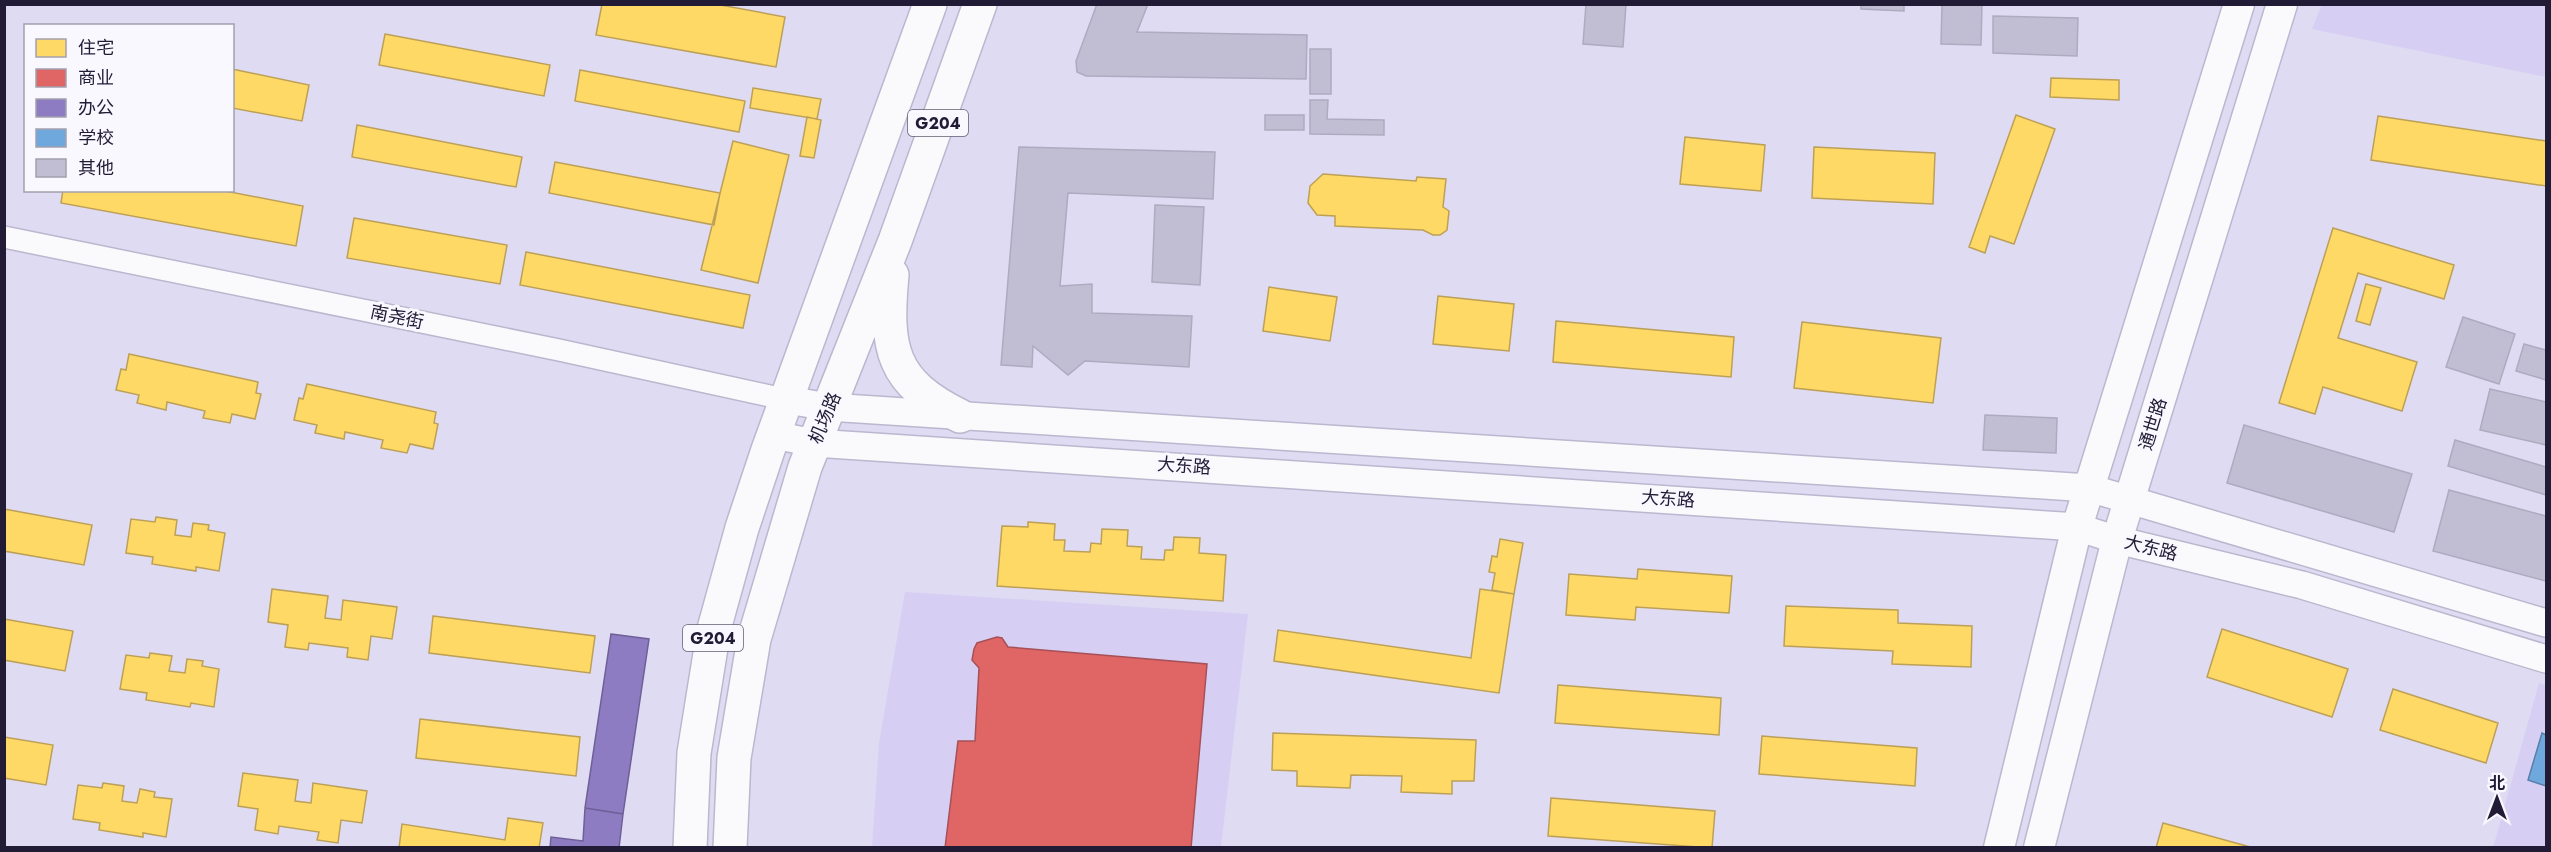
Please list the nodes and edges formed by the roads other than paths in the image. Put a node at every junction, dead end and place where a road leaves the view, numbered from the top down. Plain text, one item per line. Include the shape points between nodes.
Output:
1 (930, 4) edge
2 (980, 4) edge
3 (2239, 4) edge
4 (2282, 4) edge
5 (4, 237) edge
6 (895, 241) junction
7 (788, 400) junction
8 (828, 407) junction
9 (960, 416) junction
10 (774, 435) junction
11 (814, 443) junction
12 (2089, 488) junction
13 (2129, 501) junction
14 (2077, 527) junction
15 (2117, 540) junction
16 (2547, 623) edge
17 (2547, 659) edge
18 (690, 848) edge
19 (730, 848) edge
20 (1999, 848) edge
21 (2039, 848) edge

1 - 7 highway, G204
2 - 6 highway, 机场路 / G204
3 - 12 main road
4 - 13 main road, 通世路
5 - 7 street, 南尧街
6 - 8 highway, 机场路 / G204
6 - 9 highway via 890,308 894,355 909,381 930,401
7 - 8 street, 大东路
7 - 10 highway
8 - 9 street, 大东路
8 - 11 highway, 机场路 / G204
9 - 12 street, 大东路
10 - 11 street, 大东路
10 - 18 highway, G204 via 742,528 714,629 694,753
11 - 14 street, 大东路
11 - 19 highway, 机场路 / G204 via 754,639 734,758
12 - 13 street, 大东路
12 - 14 main road
13 - 15 main road, 通世路
13 - 16 street, 大东路
14 - 15 street, 大东路
14 - 20 main road
15 - 17 street, 大东路 via 2302,585
15 - 21 main road, 通世路

